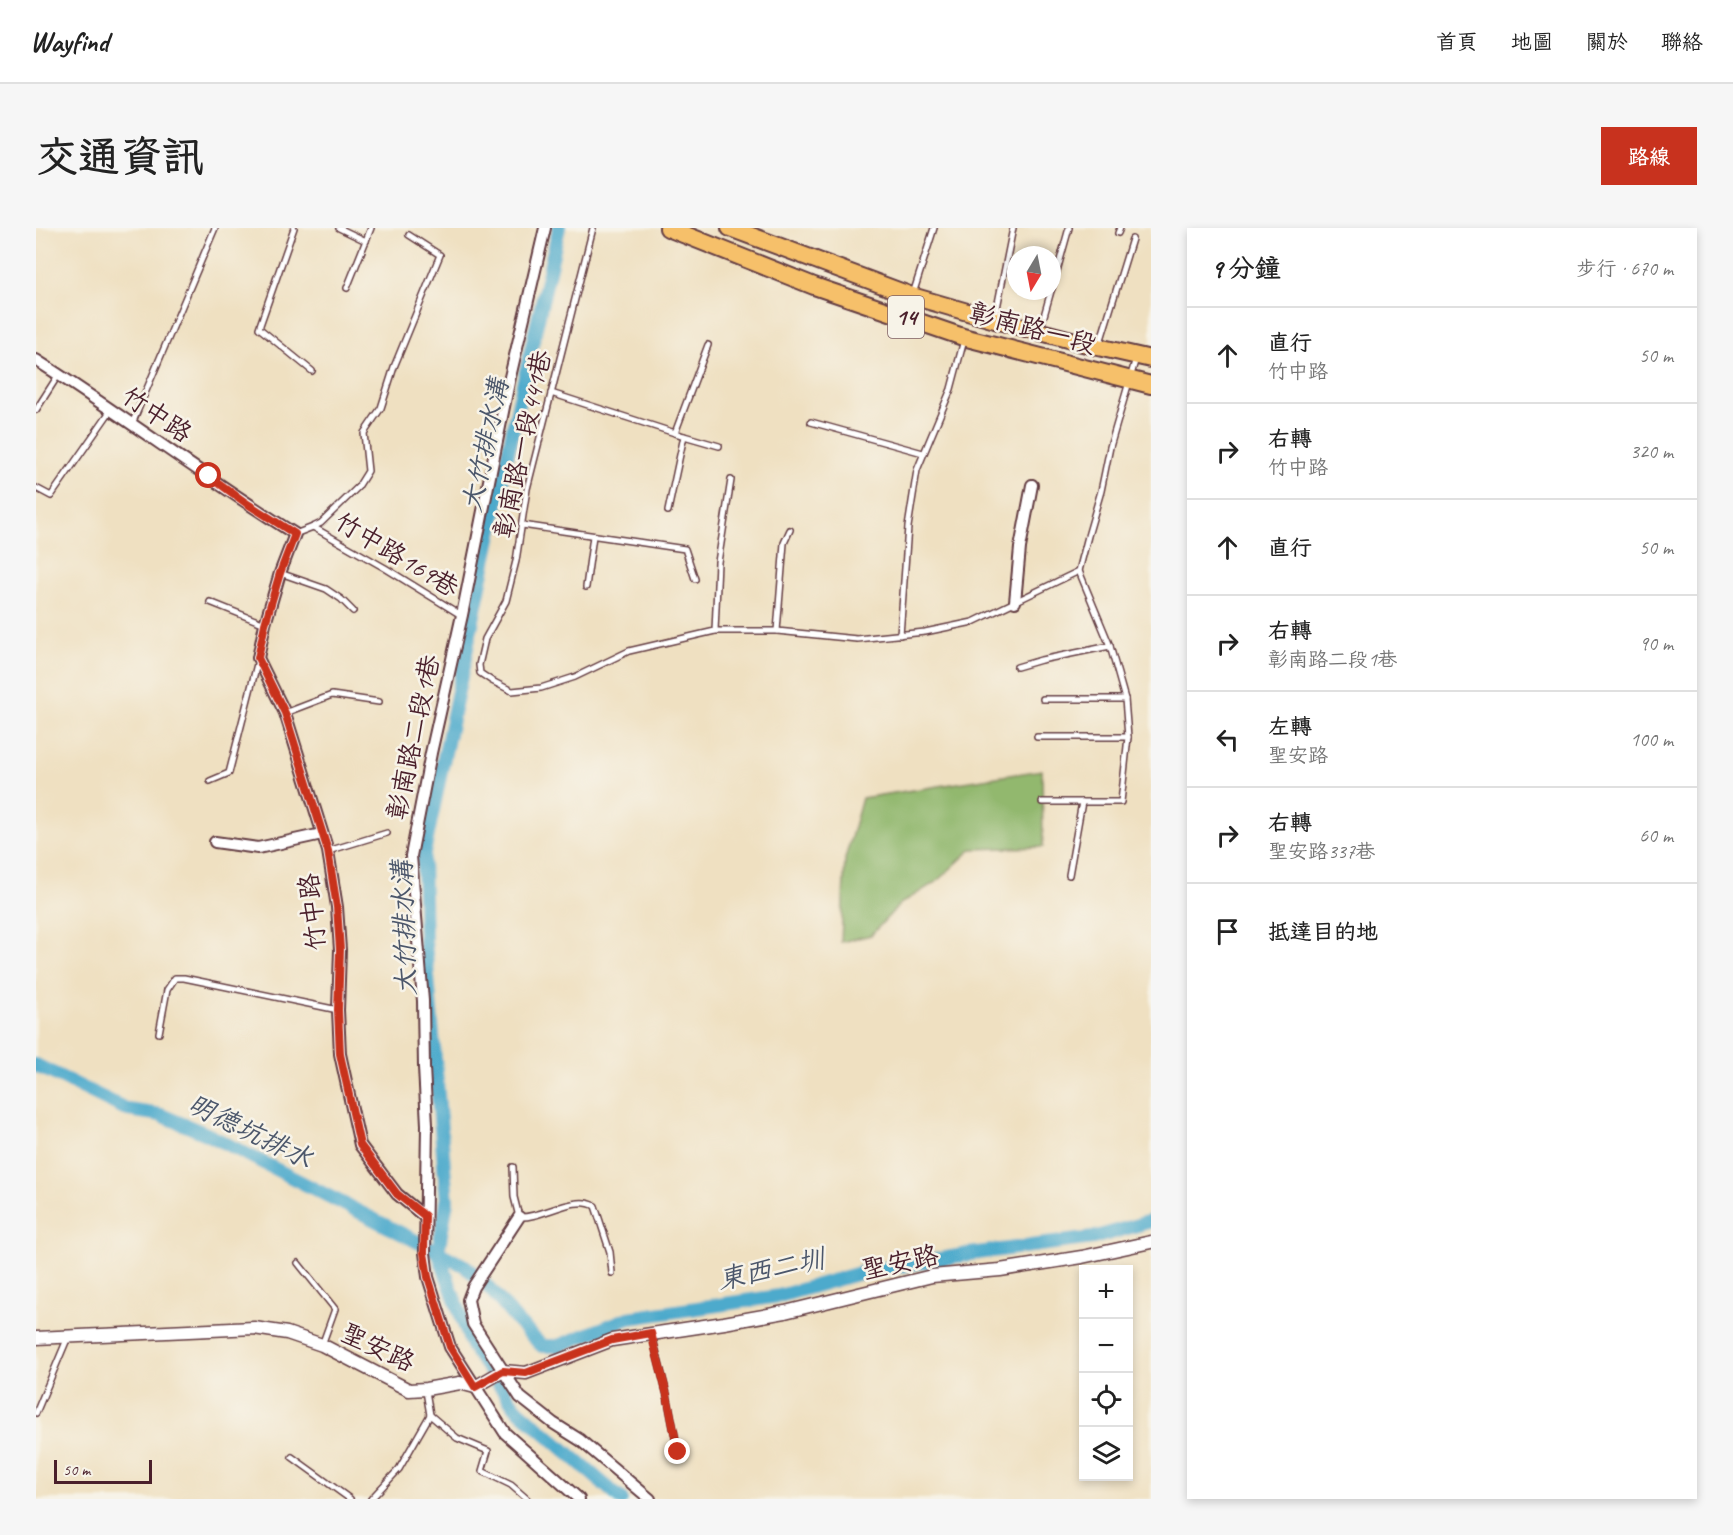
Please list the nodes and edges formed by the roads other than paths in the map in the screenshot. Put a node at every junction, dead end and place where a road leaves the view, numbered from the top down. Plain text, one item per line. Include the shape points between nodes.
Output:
1 (215, 228) edge
2 (294, 228) edge
3 (339, 228) edge
4 (371, 228) edge
5 (545, 228) edge
6 (593, 228) edge
7 (668, 228) edge
8 (730, 228) edge
9 (934, 228) edge
10 (1013, 228) edge
11 (1069, 228) edge
12 (409, 235) dead end
13 (1132, 239) dead end
14 (366, 241) junction
15 (1061, 257) edge
16 (347, 288) dead end
17 (912, 296) junction
18 (1049, 300) edge
19 (995, 320) junction
20 (1040, 332) junction
21 (965, 337) junction
22 (708, 345) dead end
23 (1098, 347) junction
24 (1144, 358) edge
25 (36, 360) edge
26 (312, 371) dead end
27 (59, 374) junction
28 (1129, 380) junction
29 (1151, 385) edge
30 (551, 393) junction
31 (36, 410) edge
32 (111, 410) junction
33 (812, 422) dead end
34 (132, 424) junction
35 (675, 432) junction
36 (684, 436) junction
37 (719, 446) dead end
38 (923, 453) junction
39 (731, 480) dead end
40 (1032, 485) dead end
41 (36, 488) edge
42 (668, 511) dead end
43 (522, 525) junction
44 (313, 527) junction
45 (790, 530) dead end
46 (295, 534) junction
47 (593, 536) junction
48 (1079, 571) junction
49 (280, 573) junction
50 (695, 579) dead end
51 (586, 587) dead end
52 (210, 602) dead end
53 (1015, 602) junction
54 (353, 611) dead end
55 (462, 615) junction
56 (265, 624) junction
57 (715, 631) junction
58 (777, 631) junction
59 (900, 635) junction
60 (1110, 646) junction
61 (258, 658) junction
62 (1017, 668) dead end
63 (1043, 699) dead end
64 (1125, 699) junction
65 (379, 702) dead end
66 (285, 713) junction
67 (1037, 737) dead end
68 (1128, 737) junction
69 (210, 781) dead end
70 (1042, 802) dead end
71 (1082, 802) junction
72 (387, 833) dead end
73 (322, 834) junction
74 (215, 842) dead end
75 (328, 851) junction
76 (1069, 875) dead end
77 (338, 1010) junction
78 (159, 1033) dead end
79 (513, 1167) dead end
80 (425, 1216) junction
81 (519, 1217) junction
82 (1151, 1242) edge
83 (298, 1263) dead end
84 (612, 1273) dead end
85 (651, 1333) junction
86 (68, 1336) junction
87 (36, 1338) edge
88 (322, 1345) junction
89 (503, 1371) junction
90 (475, 1387) junction
91 (426, 1389) junction
92 (36, 1413) edge
93 (430, 1415) junction
94 (678, 1452) dead end
95 (292, 1457) dead end
96 (350, 1499) edge
97 (371, 1499) edge
98 (526, 1499) edge
99 (579, 1499) edge
100 (650, 1499) edge

1 - 34 lane
2 - 26 lane via 259,328
3 - 14 lane
4 - 14 lane
5 - 55 street, 彰南路二段1巷
6 - 30 lane, 彰南路一段441巷
7 - 21 main road, 彰南路一段 / 14 via 814,286
8 - 17 main road, 彰南路一段 / 14
9 - 17 lane
10 - 19 lane
11 - 15 lane
12 - 44 lane via 440,255 381,408 363,433 368,471 358,487
13 - 23 lane
14 - 16 lane
17 - 19 main road, 彰南路一段 / 14
18 - 20 lane
19 - 20 main road, 彰南路一段 / 14
20 - 23 main road, 彰南路一段 / 14
21 - 28 main road, 彰南路一段 / 14
21 - 38 lane via 951,389
22 - 35 lane
23 - 24 main road, 彰南路一段 / 14
24 - 28 lane
25 - 27 street, 竹中路
27 - 31 lane
27 - 32 street, 竹中路
28 - 29 main road, 彰南路一段 / 14
28 - 48 lane
30 - 35 lane
30 - 43 lane, 彰南路一段441巷
32 - 34 street, 竹中路
32 - 41 lane via 51,496
33 - 38 lane
34 - 46 street, 竹中路
35 - 36 lane
36 - 37 lane
36 - 42 lane
38 - 59 lane via 908,527
39 - 57 lane via 718,562
40 - 53 street
43 - 47 lane
43 - 57 lane, 彰南路一段441巷 via 506,601 485,639 479,665 480,674 492,681 512,691 541,688 629,651
44 - 46 lane
44 - 55 lane, 竹中路169巷
45 - 58 lane via 784,543
46 - 49 street
47 - 50 lane via 685,549
47 - 51 lane
48 - 53 lane
48 - 60 lane
49 - 54 lane via 326,589
49 - 56 street
52 - 56 lane
53 - 59 lane via 973,622
55 - 80 street, 彰南路二段1巷 via 411,855 423,1001
56 - 61 street
57 - 58 lane
58 - 59 lane via 857,639
60 - 62 lane
60 - 64 lane
61 - 66 street, 竹中路
61 - 69 lane via 229,773
63 - 64 lane
64 - 68 lane
65 - 66 lane via 332,695
66 - 73 street, 竹中路
67 - 68 lane
68 - 71 lane via 1121,802
70 - 71 lane
71 - 76 lane
72 - 75 lane
73 - 74 street via 258,848
73 - 75 street, 竹中路
75 - 77 street, 竹中路 via 340,950
77 - 78 lane via 175,978 167,990
77 - 80 street, 竹中路 via 340,1054 360,1145 397,1194
79 - 81 lane
80 - 90 street, 彰南路二段1巷 via 428,1277 450,1347
81 - 84 lane via 528,1218 573,1203 595,1206 610,1252
81 - 89 street via 468,1300 473,1324
82 - 85 street, 聖安路 via 1000,1270 932,1276 785,1312
83 - 88 lane via 335,1309
85 - 89 street, 聖安路 via 612,1340 526,1373
85 - 94 lane
86 - 87 street, 聖安路
86 - 88 street, 聖安路 via 255,1328
86 - 92 lane
88 - 91 street, 聖安路 via 409,1390
89 - 90 street, 聖安路
89 - 100 street via 520,1397 580,1440
90 - 91 street, 聖安路 via 460,1383
90 - 99 street, 彰南路二段1巷 via 505,1433
91 - 93 lane
93 - 97 lane via 399,1469
93 - 98 lane via 457,1438 488,1451 482,1471 511,1485
95 - 96 lane

